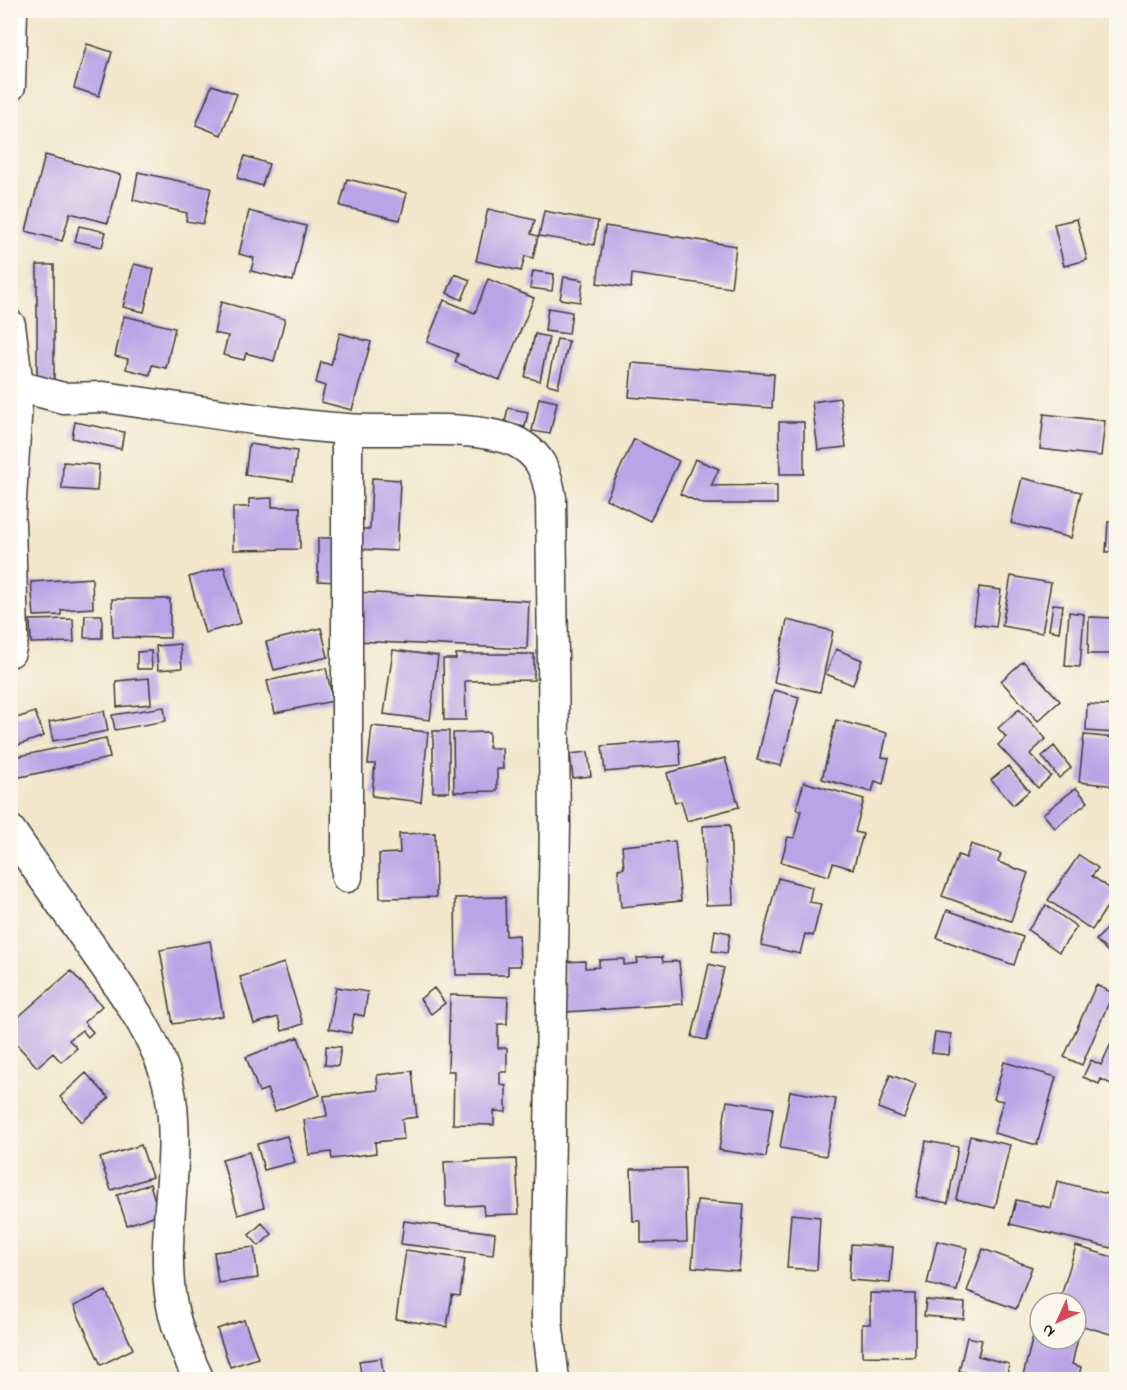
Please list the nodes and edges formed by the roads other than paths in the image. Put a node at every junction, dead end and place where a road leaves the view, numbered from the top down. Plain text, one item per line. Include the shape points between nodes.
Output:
1 (12, 10) edge
2 (10, 86) edge
3 (10, 325) edge
4 (18, 386) junction
5 (347, 429) junction
6 (10, 515) edge
7 (10, 523) edge
8 (10, 652) edge
9 (10, 830) edge
10 (347, 877) dead end
11 (199, 1380) edge
12 (554, 1380) edge

1 - 2 street
3 - 4 street
4 - 5 street via 63,398 102,397
4 - 6 street
5 - 10 street
5 - 12 street via 490,433 535,454 548,474 555,824 547,1320
7 - 8 street
9 - 11 street via 130,1003 157,1055 171,1095 170,1294 182,1344

